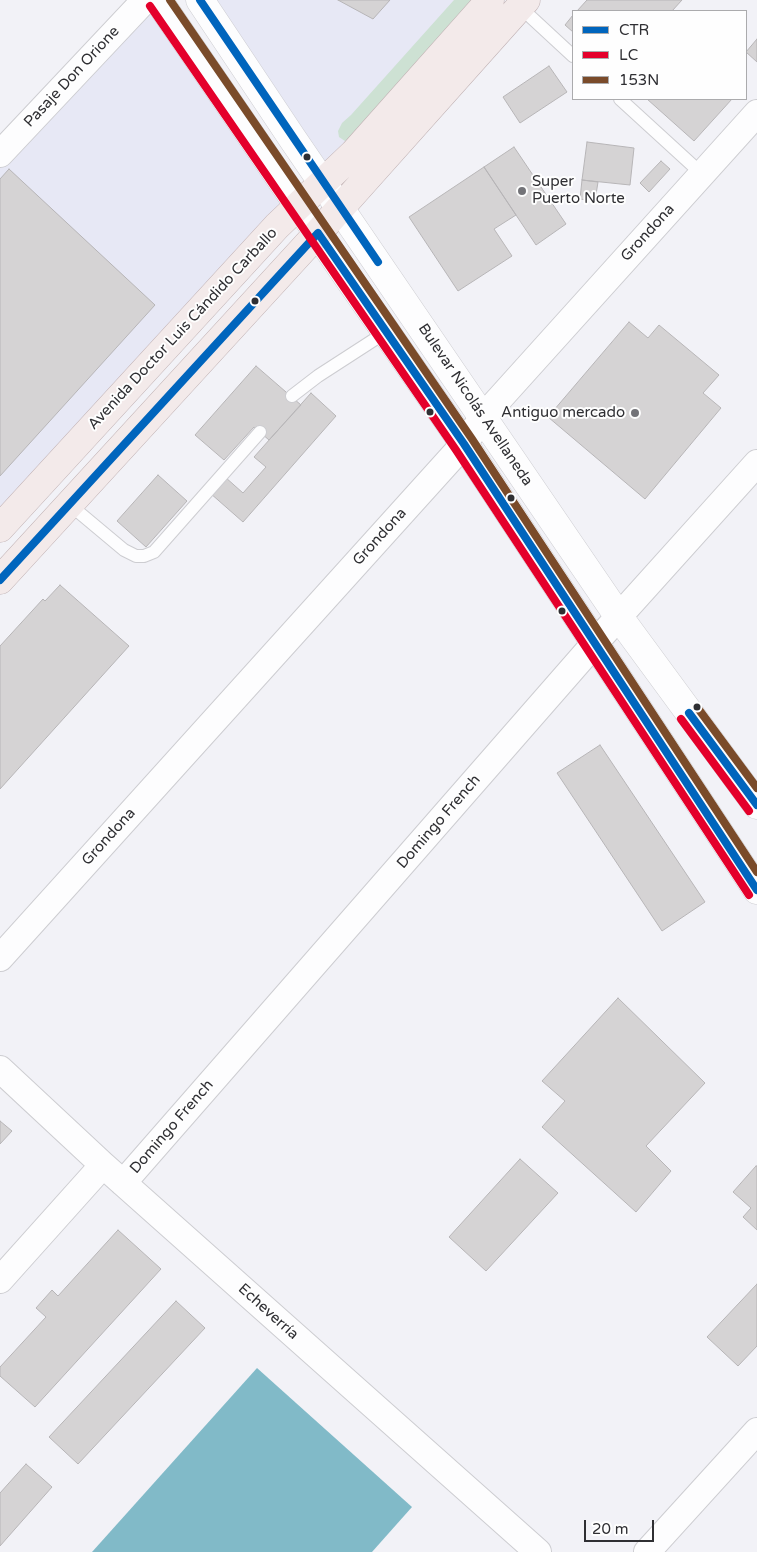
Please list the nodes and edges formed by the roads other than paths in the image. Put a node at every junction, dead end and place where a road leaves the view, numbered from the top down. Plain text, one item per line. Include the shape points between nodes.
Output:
1 (145, 0) edge
2 (158, 0) edge
3 (200, 0) edge
4 (490, 0) edge
5 (523, 3) edge
6 (572, 55) edge
7 (621, 100) edge
8 (757, 113) edge
9 (0, 154) edge
10 (702, 174) junction
11 (323, 183) junction
12 (299, 205) junction
13 (340, 208) junction
14 (318, 233) junction
15 (386, 332) junction
16 (292, 396) dead end
17 (483, 417) junction
18 (260, 432) dead end
19 (464, 444) junction
20 (757, 463) edge
21 (70, 504) junction
22 (0, 528) edge
23 (0, 580) edge
24 (619, 617) junction
25 (595, 643) junction
26 (757, 805) edge
27 (757, 890) edge
28 (0, 958) edge
29 (0, 1069) edge
30 (103, 1165) junction
31 (123, 1183) junction
32 (0, 1280) edge
33 (757, 1431) edge
34 (538, 1552) edge
35 (647, 1552) edge

1 - 9 street, Pasaje Don Orione
2 - 12 main road, Bulevar Nicolás Avellaneda
3 - 11 main road, Bulevar Nicolás Avellaneda
4 - 11 main road, Avenida Doctor Luis Cándido Carballo via 354,153
5 - 6 lane
5 - 13 main road
7 - 10 lane
8 - 10 street, Grondona
10 - 17 street, Grondona
11 - 12 main road, Avenida Doctor Luis Cándido Carballo
11 - 13 main road, Bulevar Nicolás Avellaneda
12 - 14 main road, Bulevar Nicolás Avellaneda
12 - 22 main road, Avenida Doctor Luis Cándido Carballo
13 - 14 main road
13 - 17 main road, Bulevar Nicolás Avellaneda
14 - 15 main road, Bulevar Nicolás Avellaneda
14 - 21 main road
15 - 16 lane
15 - 19 main road, Bulevar Nicolás Avellaneda
17 - 19 street, Grondona
17 - 24 main road, Bulevar Nicolás Avellaneda
18 - 21 lane via 154,552 144,556 124,550
19 - 25 main road, Bulevar Nicolás Avellaneda
19 - 28 street, Grondona
20 - 24 street, Domingo French
21 - 23 main road
24 - 25 street, Domingo French
24 - 26 main road, Bulevar Nicolás Avellaneda
25 - 27 main road, Bulevar Nicolás Avellaneda
25 - 31 street, Domingo French
29 - 30 street, Echeverría
30 - 31 street, Echeverría
30 - 32 street
31 - 34 street, Echeverría
33 - 35 street

